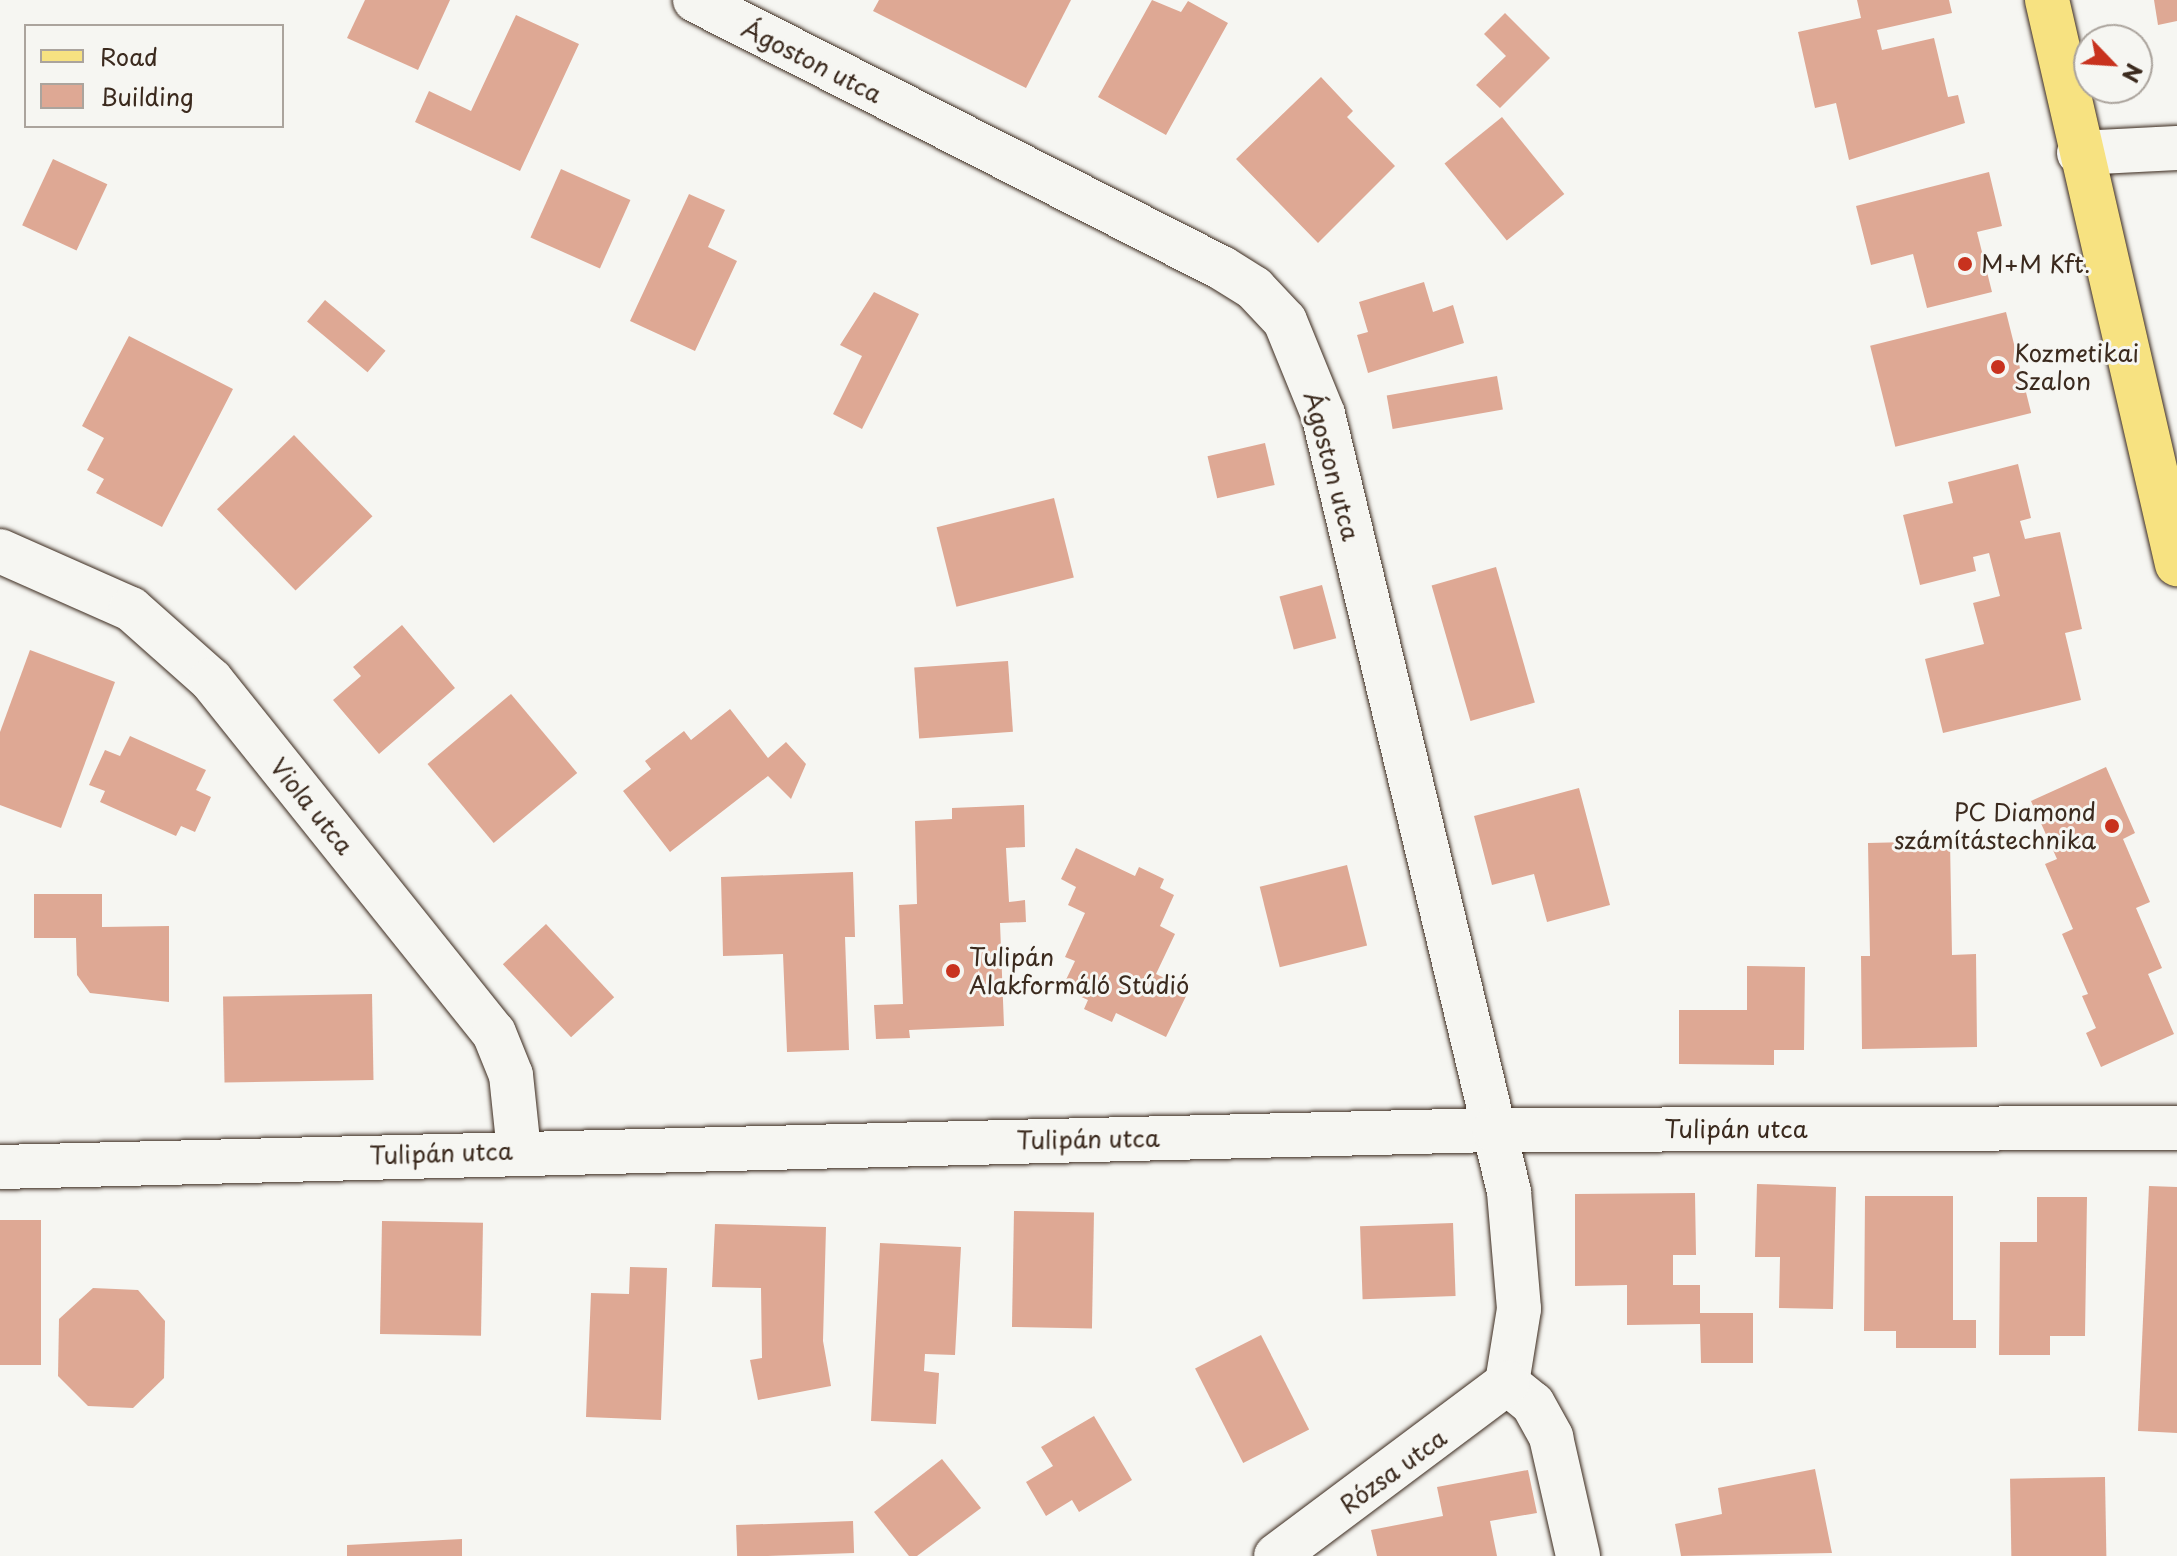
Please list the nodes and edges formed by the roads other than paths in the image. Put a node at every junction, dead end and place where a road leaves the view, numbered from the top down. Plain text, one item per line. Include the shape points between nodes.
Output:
1 (695, 0) edge
2 (2047, 0) edge
3 (2177, 148) edge
4 (2079, 153) junction
5 (0, 551) edge
6 (2177, 564) edge
7 (2177, 1128) edge
8 (1494, 1130) junction
9 (519, 1151) junction
10 (0, 1167) edge
11 (1507, 1383) junction
12 (1276, 1556) edge
13 (1578, 1556) edge

1 - 8 street, Ágoston utca via 1222,268 1254,288 1285,321 1323,414
2 - 4 main road
3 - 4 street
4 - 6 main road
5 - 9 street, Viola utca via 131,609 211,680 494,1033 511,1075
7 - 8 street, Tulipán utca
8 - 9 street, Tulipán utca
8 - 11 street, Ágoston utca via 1519,1253 1519,1309
9 - 10 street, Tulipán utca
11 - 12 street, Rózsa utca
11 - 13 street via 1533,1404 1551,1437

